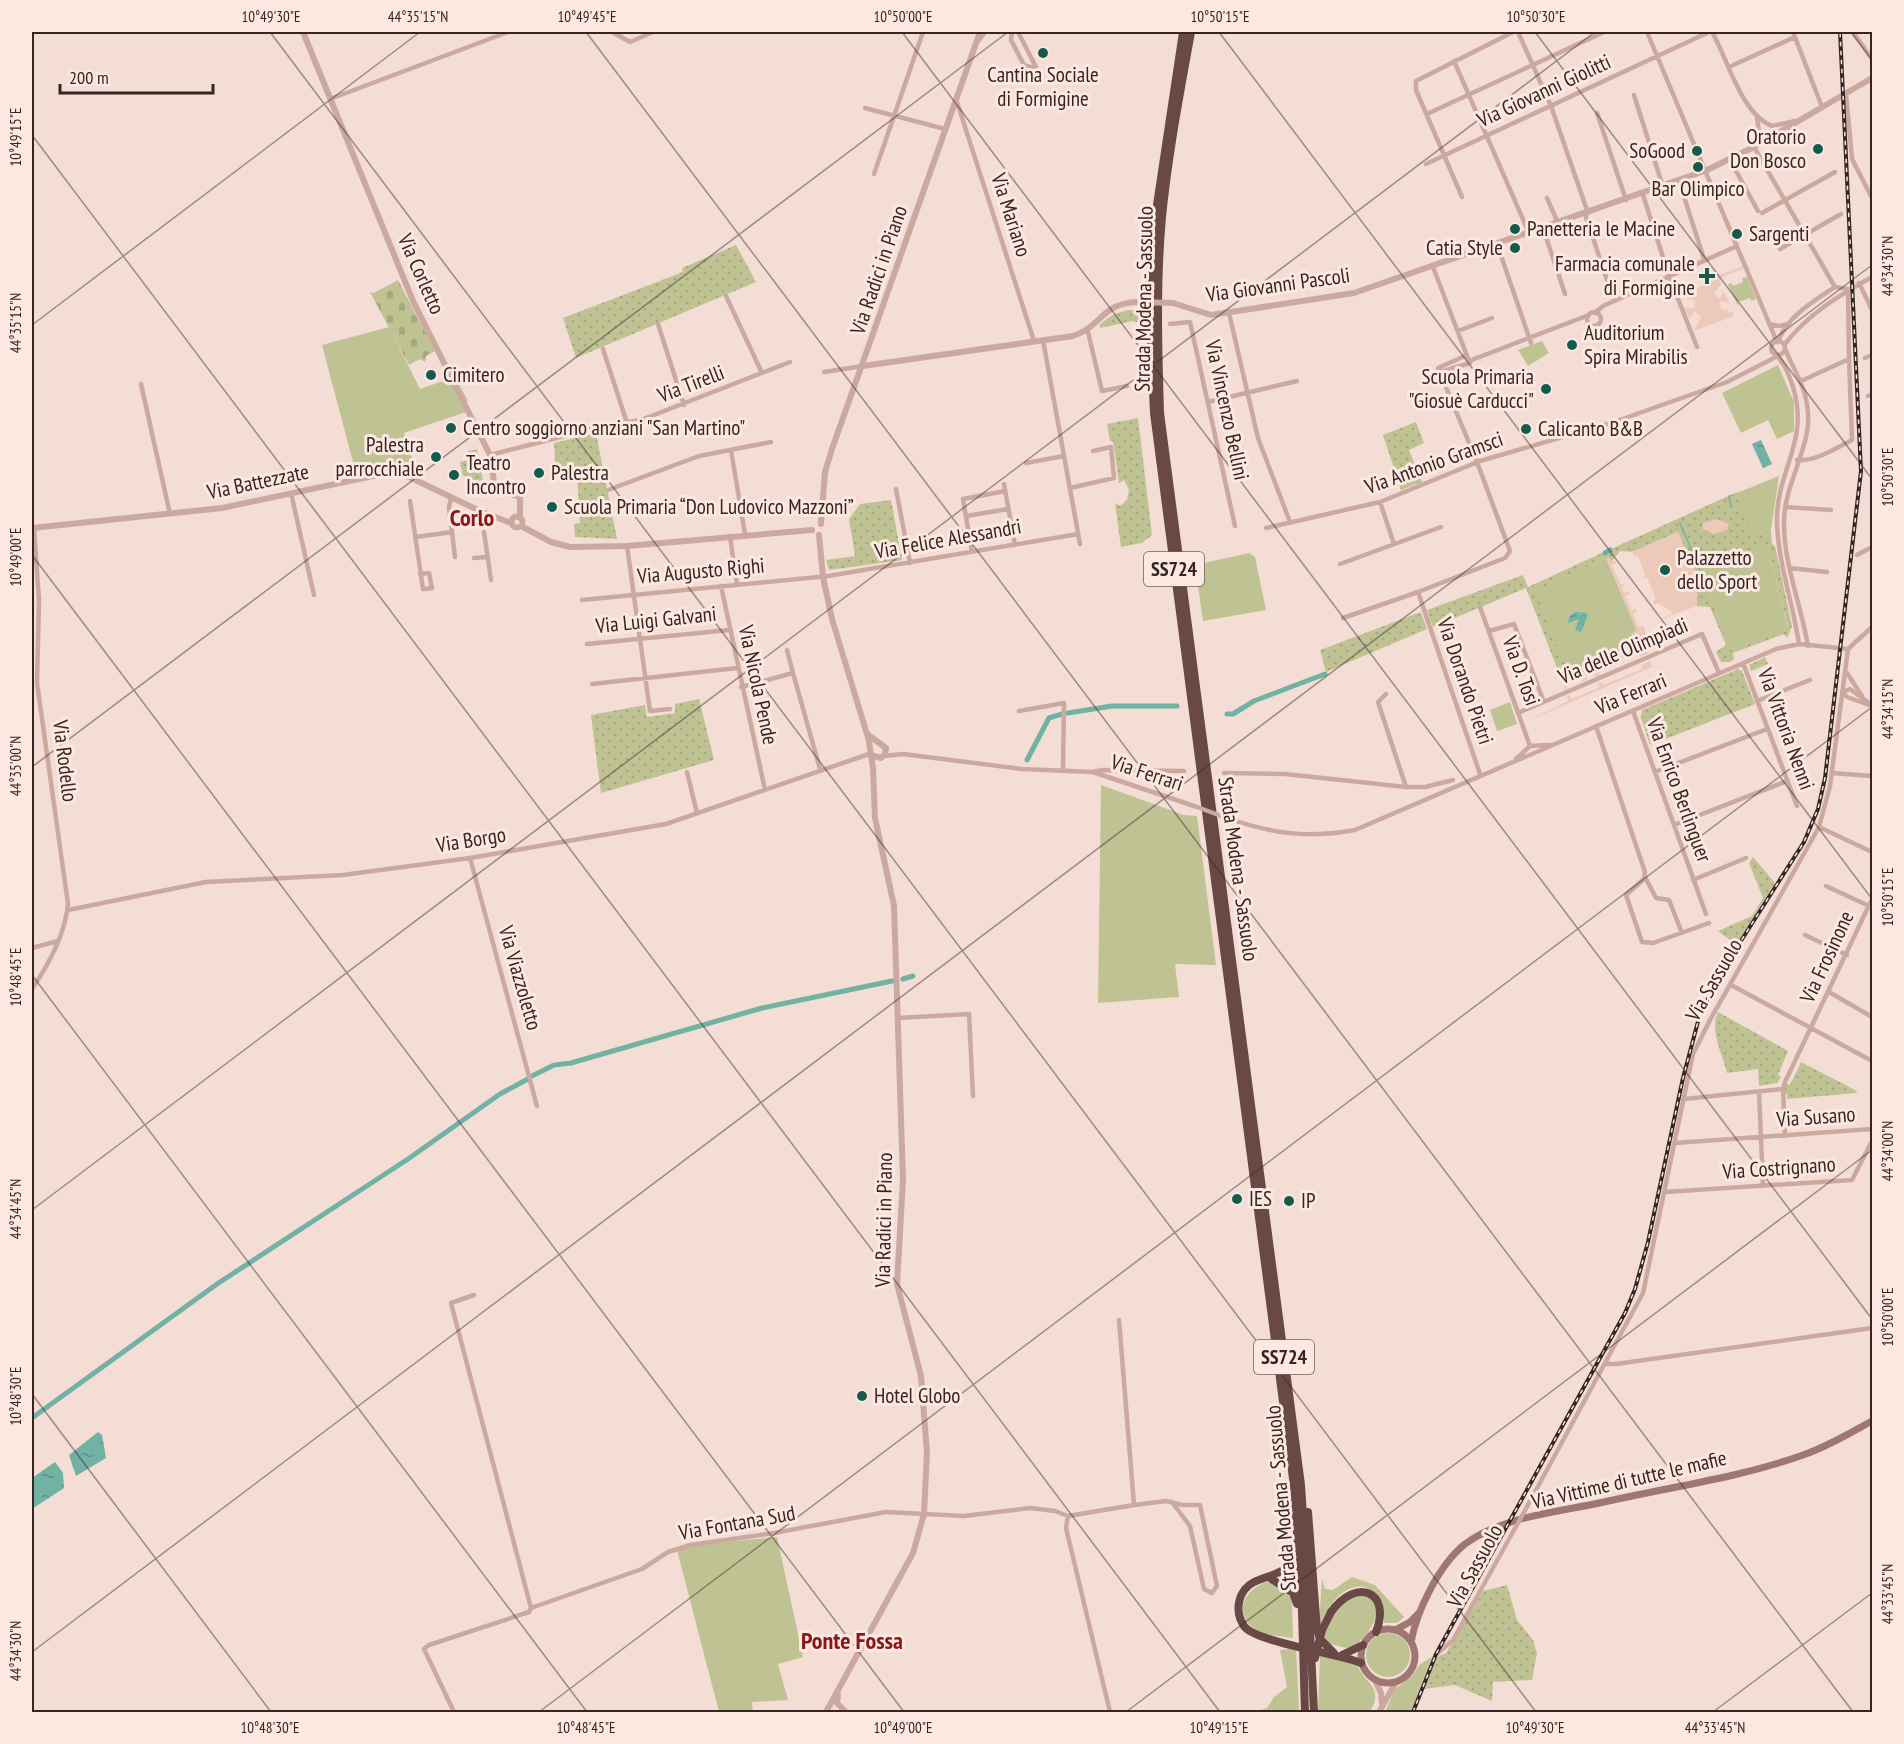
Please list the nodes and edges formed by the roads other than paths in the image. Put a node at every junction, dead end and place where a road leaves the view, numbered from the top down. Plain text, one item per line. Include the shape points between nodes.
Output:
1 (303, 32) edge
2 (508, 32) edge
3 (612, 32) edge
4 (653, 32) edge
5 (923, 32) edge
6 (980, 32) edge
7 (986, 32) edge
8 (1012, 32) edge
9 (1018, 32) edge
10 (1183, 32) edge
11 (1191, 32) edge
12 (1516, 32) edge
13 (1604, 32) edge
14 (1647, 32) edge
15 (1711, 32) edge
16 (1853, 32) edge
17 (1794, 34) edge
18 (976, 42) junction
19 (1657, 55) junction
20 (1872, 59) edge
21 (1454, 61) junction
22 (1532, 65) junction
23 (1729, 67) junction
24 (1872, 78) edge
25 (1469, 95) junction
26 (1634, 95) dead end
27 (1844, 95) junction
28 (330, 99) junction
29 (956, 99) junction
30 (1551, 106) junction
31 (1822, 107) junction
32 (865, 108) dead end
33 (1597, 113) dead end
34 (1427, 114) junction
35 (894, 115) junction
36 (1757, 116) junction
37 (1799, 120) junction
38 (1772, 126) junction
39 (945, 129) junction
40 (1487, 136) junction
41 (1770, 137) junction
42 (1757, 145) junction
43 (1444, 156) junction
44 (1730, 160) junction
45 (1426, 164) dead end
46 (1707, 170) junction
47 (1835, 172) dead end
48 (874, 174) dead end
49 (1679, 181) junction
50 (1664, 187) junction
51 (1643, 195) junction
52 (1462, 197) dead end
53 (1547, 198) dead end
54 (1872, 198) edge
55 (1626, 200) junction
56 (1785, 200) junction
57 (1587, 214) junction
58 (1841, 214) dead end
59 (1558, 223) junction
60 (1543, 228) junction
61 (1529, 233) junction
62 (1806, 235) junction
63 (1497, 244) junction
64 (1737, 246) junction
65 (1780, 249) dead end
66 (1704, 259) junction
67 (1433, 267) junction
68 (1669, 276) junction
69 (1872, 277) edge
70 (1607, 280) dead end
71 (1859, 283) junction
72 (1835, 287) junction
73 (1848, 289) junction
74 (1565, 294) dead end
75 (726, 296) dead end
76 (1872, 310) edge
77 (1229, 313) junction
78 (1598, 314) junction
79 (1492, 318) dead end
80 (1589, 318) junction
81 (658, 324) dead end
82 (1170, 324) dead end
83 (1769, 324) junction
84 (1789, 324) junction
85 (1085, 330) junction
86 (1458, 331) junction
87 (1043, 340) junction
88 (1035, 341) junction
89 (1530, 341) junction
90 (1777, 342) junction
91 (1697, 347) dead end
92 (1785, 347) junction
93 (603, 349) dead end
94 (1467, 355) junction
95 (1776, 355) junction
96 (1872, 355) edge
97 (1865, 358) dead end
98 (1849, 359) junction
99 (790, 362) dead end
100 (1470, 362) junction
101 (863, 366) junction
102 (824, 372) dead end
103 (1440, 372) junction
104 (762, 373) junction
105 (1297, 381) dead end
106 (1801, 381) junction
107 (141, 384) dead end
108 (1127, 386) dead end
109 (1247, 392) junction
110 (1208, 402) junction
111 (684, 405) junction
112 (627, 423) junction
113 (771, 442) dead end
114 (731, 450) junction
115 (1093, 451) dead end
116 (490, 455) junction
117 (1064, 456) junction
118 (1797, 460) junction
119 (1477, 462) junction
120 (1026, 463) dead end
121 (1004, 484) dead end
122 (1070, 488) junction
123 (896, 489) dead end
124 (608, 490) dead end
125 (1005, 491) junction
126 (291, 493) junction
127 (451, 498) junction
128 (410, 501) dead end
129 (1380, 502) junction
130 (1785, 507) junction
131 (1008, 509) junction
132 (1831, 510) dead end
133 (170, 514) junction
134 (966, 516) junction
135 (520, 522) junction
136 (820, 522) junction
137 (1290, 522) junction
138 (1235, 526) dead end
139 (1441, 527) dead end
140 (33, 528) edge
141 (1266, 528) dead end
142 (452, 532) junction
143 (484, 532) dead end
144 (815, 532) junction
145 (745, 534) junction
146 (1078, 534) junction
147 (730, 536) junction
148 (416, 537) junction
149 (1080, 544) dead end
150 (1394, 544) junction
151 (1015, 545) junction
152 (627, 546) junction
153 (1872, 547) edge
154 (972, 552) junction
155 (1857, 555) dead end
156 (455, 557) dead end
157 (488, 557) junction
158 (474, 558) dead end
159 (910, 563) junction
160 (1340, 564) dead end
161 (1790, 568) junction
162 (1827, 572) dead end
163 (420, 574) dead end
164 (823, 577) junction
165 (491, 580) dead end
166 (737, 585) junction
167 (721, 586) junction
168 (1418, 592) junction
169 (634, 594) junction
170 (314, 595) dead end
171 (582, 600) dead end
172 (1480, 607) dead end
173 (1342, 618) dead end
174 (1872, 627) edge
175 (729, 630) junction
176 (1489, 631) junction
177 (639, 638) junction
178 (587, 644) dead end
179 (1799, 644) junction
180 (1808, 646) junction
181 (1848, 649) junction
182 (787, 650) dead end
183 (1743, 663) junction
184 (737, 668) junction
185 (1846, 670) junction
186 (793, 673) junction
187 (1719, 673) junction
188 (644, 678) junction
189 (1810, 680) dead end
190 (592, 684) dead end
191 (741, 687) junction
192 (1842, 692) junction
193 (1386, 694) dead end
194 (1866, 700) junction
195 (1757, 701) junction
196 (1858, 701) junction
197 (1544, 702) junction
198 (1840, 705) junction
199 (1872, 706) edge
200 (670, 709) dead end
201 (1019, 711) dead end
202 (1633, 711) junction
203 (1518, 713) junction
204 (1596, 726) junction
205 (1767, 729) junction
206 (866, 733) junction
207 (882, 743) junction
208 (1552, 745) junction
209 (1530, 746) junction
210 (869, 753) junction
211 (903, 754) junction
212 (882, 757) junction
213 (1514, 761) junction
214 (820, 769) junction
215 (1063, 770) junction
216 (1184, 771) dead end
217 (687, 772) dead end
218 (1093, 772) junction
219 (1655, 772) junction
220 (1224, 773) dead end
221 (1832, 773) junction
222 (873, 774) junction
223 (1480, 774) junction
224 (1872, 776) edge
225 (1453, 780) dead end
226 (1786, 781) junction
227 (1406, 787) junction
228 (1425, 787) junction
229 (765, 790) junction
230 (1431, 797) junction
231 (1797, 806) dead end
232 (697, 813) junction
233 (1674, 825) junction
234 (1820, 826) junction
235 (1872, 852) edge
236 (470, 858) junction
237 (1746, 858) dead end
238 (1645, 877) junction
239 (1693, 880) junction
240 (1826, 886) dead end
241 (1872, 899) edge
242 (1869, 906) junction
243 (68, 910) junction
244 (1706, 914) dead end
245 (1709, 923) dead end
246 (1682, 933) junction
247 (1805, 935) dead end
248 (58, 941) junction
249 (32, 948) edge
250 (1847, 955) junction
251 (1731, 985) junction
252 (32, 989) edge
253 (1829, 992) junction
254 (1872, 1017) edge
255 (898, 1018) junction
256 (1811, 1028) junction
257 (1872, 1061) edge
258 (1783, 1089) junction
259 (1759, 1091) junction
260 (973, 1096) dead end
261 (1684, 1099) junction
262 (537, 1106) dead end
263 (1872, 1129) edge
264 (1785, 1136) junction
265 (1762, 1137) junction
266 (1872, 1141) edge
267 (1675, 1143) junction
268 (1763, 1186) junction
269 (1665, 1192) junction
270 (474, 1295) dead end
271 (1119, 1320) dead end
272 (1872, 1328) edge
273 (1605, 1364) junction
274 (1872, 1421) edge
275 (1301, 1485) junction
276 (1172, 1502) junction
277 (1134, 1505) junction
278 (924, 1514) junction
279 (1068, 1516) junction
280 (1296, 1531) junction
281 (1270, 1578) junction
282 (531, 1608) junction
283 (1423, 1608) junction
284 (1303, 1611) junction
285 (1395, 1630) junction
286 (1376, 1632) junction
287 (1411, 1642) junction
288 (1363, 1645) junction
289 (1438, 1653) dead end
290 (1338, 1654) junction
291 (1361, 1663) junction
292 (1313, 1671) junction
293 (1375, 1680) junction
294 (1396, 1682) junction
295 (841, 1685) junction
296 (1380, 1711) edge
297 (843, 1712) edge
298 (454, 1713) edge
299 (826, 1713) edge
300 (1110, 1713) edge
301 (1305, 1713) edge
302 (1314, 1713) edge

1 - 28 street, Via Corletto
2 - 28 street
3 - 4 street via 630,42
5 - 35 street
6 - 18 street, Via Radici in Piano
7 - 18 street
8 - 9 street via 1011,40 1024,65 1037,69
10 - 280 highway, Strada Modena - Sassuolo / SS724 via 1155,219 1150,321 1154,413 1293,1474
11 - 275 highway, Strada Modena - Sassuolo / SS724 via 1162,219 1157,320 1160,413
12 - 21 street
12 - 22 street
13 - 22 street
14 - 19 street
15 - 19 street, Via Giovanni Giolitti
15 - 23 street
16 - 20 street
17 - 23 street
17 - 31 street
18 - 29 street, Via Radici in Piano
19 - 30 street, Via Giovanni Giolitti
19 - 46 street
21 - 25 street
21 - 34 street via 1416,81
22 - 25 street
22 - 30 street
23 - 36 street
24 - 27 street, Via Giovanni Pascoli
25 - 34 street
25 - 40 street
26 - 50 street
27 - 31 street, Via Giovanni Pascoli
27 - 54 street via 1852,159
28 - 116 street, Via Corletto via 413,301
29 - 39 street, Via Radici in Piano
29 - 88 street, Via Mariano
30 - 40 street, Via Giovanni Giolitti
30 - 57 street
31 - 37 street, Via Giovanni Pascoli
32 - 35 street
33 - 55 street
34 - 43 street
35 - 39 street
35 - 48 street
36 - 38 street
36 - 42 street
37 - 38 street
37 - 41 street, Via Giovanni Pascoli
38 - 41 street
39 - 101 street, Via Radici in Piano
40 - 43 street, Via Giovanni Giolitti
40 - 61 street
41 - 42 street, Via Giovanni Pascoli
42 - 44 street, Via Giovanni Pascoli
42 - 56 street
43 - 45 street, Via Giovanni Giolitti
43 - 52 street
44 - 46 street, Via Giovanni Pascoli
44 - 56 street via 1760,212
46 - 49 street, Via Giovanni Pascoli
46 - 64 street
47 - 56 street
49 - 50 street, Via Giovanni Pascoli
49 - 66 street
50 - 51 street, Via Giovanni Pascoli
51 - 55 street, Via Giovanni Pascoli
51 - 68 street
53 - 59 street
55 - 57 street, Via Giovanni Pascoli
56 - 62 street
57 - 59 street, Via Giovanni Pascoli
57 - 70 street
58 - 62 street
59 - 60 street, Via Giovanni Pascoli
60 - 61 street, Via Giovanni Pascoli
60 - 74 street
61 - 63 street, Via Giovanni Pascoli
62 - 65 street
62 - 72 street
63 - 67 street, Via Giovanni Pascoli
63 - 89 street
64 - 66 street
64 - 83 street
66 - 68 street
67 - 77 street, Via Giovanni Pascoli via 1341,296
67 - 86 street
68 - 78 street
68 - 91 street
69 - 71 street, Via Antonio Gramsci
71 - 73 street, Via Antonio Gramsci
71 - 76 street
72 - 73 street
72 - 84 street via 1807,305
73 - 92 street, Via Antonio Gramsci via 1813,313
73 - 98 street
75 - 104 street
77 - 85 street, Via Giovanni Pascoli, bridge via 1202,314 1173,303 1124,303 1110,308
77 - 109 street
78 - 80 street
78 - 80 street via 1601,321 1597,325 1592,325
79 - 86 street
80 - 89 street
81 - 111 street
82 - 110 street, Via Vincenzo Bellini via 1190,322
83 - 84 street
83 - 90 street
84 - 90 street
85 - 87 street, Via Giovanni Pascoli via 1073,336
85 - 108 street via 1102,391
86 - 94 street
87 - 88 street, Via Giovanni Pascoli
87 - 117 street
88 - 101 street, Via Giovanni Pascoli
89 - 100 street
90 - 92 street
90 - 95 street via 1772,349
92 - 95 street, Via Antonio Gramsci via 1782,354
92 - 106 street
93 - 112 street
94 - 100 street
94 - 103 street via 1440,365
95 - 119 street, Via Antonio Gramsci via 1727,382 1611,423
95 - 179 street via 1784,362 1799,414 1797,440 1785,474 1777,518
96 - 97 street
98 - 106 street
98 - 118 street via 1852,440
99 - 104 street, Via Tirelli
100 - 103 street
101 - 102 street
101 - 136 street, Via Radici in Piano via 825,472
103 - 119 street
104 - 111 street, Via Tirelli
105 - 109 street
106 - 118 street via 1809,414
107 - 133 street
109 - 110 street
109 - 137 street via 1258,438
110 - 138 street, Via Vincenzo Bellini
111 - 112 street, Via Tirelli
112 - 116 street, Via Tirelli
113 - 114 street
114 - 124 street via 699,456
114 - 145 street
115 - 122 street via 1111,447 1114,478
116 - 135 street, Via Corletto via 495,489 518,495 521,500
117 - 120 street
117 - 122 street
118 - 130 street
119 - 129 street, Via Antonio Gramsci
119 - 168 street via 1509,554
121 - 125 street
122 - 146 street
123 - 159 street
125 - 131 street
125 - 134 street via 963,499
126 - 127 street, Via Battezzate via 392,472
126 - 133 street, Via Battezzate
126 - 170 street
127 - 135 street, Via Battezzate via 511,523 515,517
127 - 142 street
128 - 148 street
129 - 137 street, Via Antonio Gramsci
129 - 150 street
130 - 132 street
130 - 161 street
131 - 134 street
131 - 151 street
133 - 140 street, Via Battezzate
134 - 154 street
135 - 152 street via 551,542 570,547
136 - 144 street
136 - 144 street, Via Radici in Piano via 824,530
137 - 141 street, Via Antonio Gramsci
139 - 150 street
140 - 243 street, Via Rodello via 39,600 37,683
142 - 148 street
142 - 156 street
143 - 157 street
144 - 145 street
144 - 164 street, Via Radici in Piano
145 - 147 street
146 - 149 street
146 - 151 street, Via Felice Alessandri
147 - 152 street
147 - 166 street
148 - 163 street
150 - 160 street
151 - 154 street, Via Felice Alessandri
152 - 169 street
153 - 155 street
154 - 159 street, Via Felice Alessandri
157 - 158 street
157 - 165 street
159 - 164 street, Via Felice Alessandri
161 - 162 street
161 - 180 street
164 - 166 street, Via Augusto Righi
164 - 206 street, Via Radici in Piano
166 - 167 street, Via Augusto Righi
167 - 169 street, Via Augusto Righi
167 - 175 street, Via Nicola Pende
168 - 173 street
168 - 223 street, Via Dorando Pietri
169 - 171 street, Via Augusto Righi
169 - 177 street
172 - 176 street, Via D. Tosi
174 - 181 street
175 - 177 street, Via Luigi Galvani
175 - 184 street, Via Nicola Pende
176 - 197 street via 1514,624
176 - 203 street, Via D. Tosi
177 - 178 street, Via Luigi Galvani
177 - 188 street
179 - 180 street, Via Ferrari
179 - 183 street, Via Ferrari
180 - 181 street, Via Ferrari
181 - 185 street, Via Sassuolo
182 - 186 street
183 - 187 street, Via Ferrari
183 - 195 street, Via Vittoria Nenni
184 - 188 street
184 - 191 street, Via Nicola Pende
185 - 192 street, Via Sassuolo
185 - 194 street
186 - 191 street
186 - 214 street
187 - 197 street, Via delle Olimpiadi via 1702,634
187 - 202 street, Via Ferrari
188 - 190 street
188 - 200 street via 650,711
189 - 195 street
191 - 229 street, Via Nicola Pende
192 - 194 street via 1850,689
192 - 196 street
192 - 198 street, Via Sassuolo
193 - 227 street via 1378,702
194 - 199 street
195 - 205 street, Via Vittoria Nenni
196 - 198 street
196 - 199 street
197 - 203 street, Via delle Olimpiadi
198 - 221 street, Via Sassuolo
201 - 215 street via 1064,703
202 - 204 street, Via Ferrari
202 - 219 street, Via Enrico Berlinguer
203 - 209 street, Via D. Tosi
204 - 208 street, Via Ferrari
204 - 238 street
205 - 219 street
205 - 226 street, Via Vittoria Nenni
206 - 207 street
206 - 210 street, Via Radici in Piano
207 - 210 street via 872,743
207 - 211 street, Via Ferrari
207 - 212 street, Via Radici in Piano
208 - 209 street
208 - 213 street, Via Ferrari
209 - 213 street
210 - 212 street
210 - 214 street, Via Borgo
210 - 222 street, Via Radici in Piano
211 - 212 street, Via Ferrari
211 - 215 street, Via Ferrari
212 - 222 street, Via Radici in Piano
213 - 223 street, Via Ferrari
214 - 229 street, Via Borgo
215 - 218 street, Via Ferrari
216 - 218 street, Via Ferrari
217 - 232 street
218 - 230 street, Via Ferrari, bridge via 1251,827 1288,835 1330,834 1378,822
219 - 233 street, Via Enrico Berlinguer
220 - 227 street via 1285,774
221 - 224 street
221 - 234 street, Via Sassuolo
222 - 255 street, Via Radici in Piano via 875,818 894,906
223 - 230 street, Via Ferrari
225 - 228 street
226 - 231 street, Via Vittoria Nenni
226 - 233 street
227 - 228 street
228 - 230 street
229 - 232 street, Via Borgo
232 - 236 street, Via Borgo via 666,824
233 - 239 street, Via Enrico Berlinguer
234 - 235 street
234 - 251 street, Via Sassuolo
236 - 243 street, Via Borgo via 343,875 206,882
236 - 262 street, Via Viazzoletto
237 - 239 street, Via Enrico Berlinguer
238 - 246 street via 1656,898 1669,900
238 - 246 street via 1626,895 1642,942
239 - 244 street, Via Enrico Berlinguer
240 - 242 street
241 - 242 street, Via Frosinone
242 - 250 street, Via Frosinone
243 - 248 street, Via Rodello
245 - 246 street
247 - 250 street
248 - 249 street
248 - 252 street, Via Rodello
250 - 253 street, Via Frosinone
251 - 256 street
251 - 261 street, Via Sassuolo via 1696,1046
253 - 254 street
253 - 256 street, Via Frosinone
255 - 260 street via 969,1014
255 - 278 street, Via Radici in Piano via 903,1180 897,1284 921,1376 927,1453
256 - 257 street
256 - 258 street, Via Frosinone
258 - 259 street
258 - 264 street
259 - 261 street
259 - 265 street
261 - 267 street, Via Sassuolo
263 - 264 street, Via Susano
264 - 265 street, Via Susano
265 - 267 street, Via Susano
265 - 268 street
266 - 268 street, Via Costrignano via 1852,1180
267 - 269 street, Via Sassuolo
268 - 269 street, Via Costrignano
269 - 273 street, Via Sassuolo via 1643,1293
270 - 282 street via 451,1303
271 - 277 street
272 - 273 street
273 - 289 street, Via Sassuolo, bridge via 1453,1640
274 - 283 main road, Via Vittime di tutte le mafie via 1814,1451 1782,1462 1485,1532 1464,1545 1449,1561
275 - 284 highway, Strada Modena - Sassuolo / SS724
275 - 290 highway via 1312,1547 1317,1630 1320,1639
276 - 276 street via 1190,1526 1204,1589 1212,1593 1217,1586 1201,1507 1196,1503
276 - 277 street
277 - 279 street
278 - 279 street, Via Fontana Sud via 964,1516 1030,1508
278 - 282 street, Via Fontana Sud via 886,1512 690,1545 668,1552 642,1569
278 - 295 street, Via Radici in Piano via 913,1553
279 - 300 street via 1066,1528
280 - 281 highway via 1292,1561
280 - 284 highway, Strada Modena - Sassuolo / SS724
281 - 284 highway via 1293,1593
281 - 290 highway via 1253,1582 1242,1594 1238,1612 1245,1629 1260,1638
282 - 298 street, Via Fontana Sud via 529,1612 423,1649
283 - 285 main road, Via Vittime di tutte le mafie
283 - 287 main road, Via Vittime di tutte le mafie
284 - 292 highway, Strada Modena - Sassuolo / SS724, bridge
284 - 301 highway, Strada Modena - Sassuolo / SS724, bridge
285 - 286 main road
285 - 287 main road
286 - 288 main road
286 - 292 highway, bridge via 1379,1605 1360,1591 1346,1595 1331,1612 1318,1639
287 - 294 main road via 1412,1668
288 - 290 highway
288 - 291 main road
290 - 291 highway
291 - 293 main road
292 - 302 highway, Strada Modena - Sassuolo / SS724, bridge
293 - 294 main road
293 - 296 street via 1381,1693
294 - 296 street
295 - 297 street via 837,1703
295 - 299 street, Via Radici in Piano

